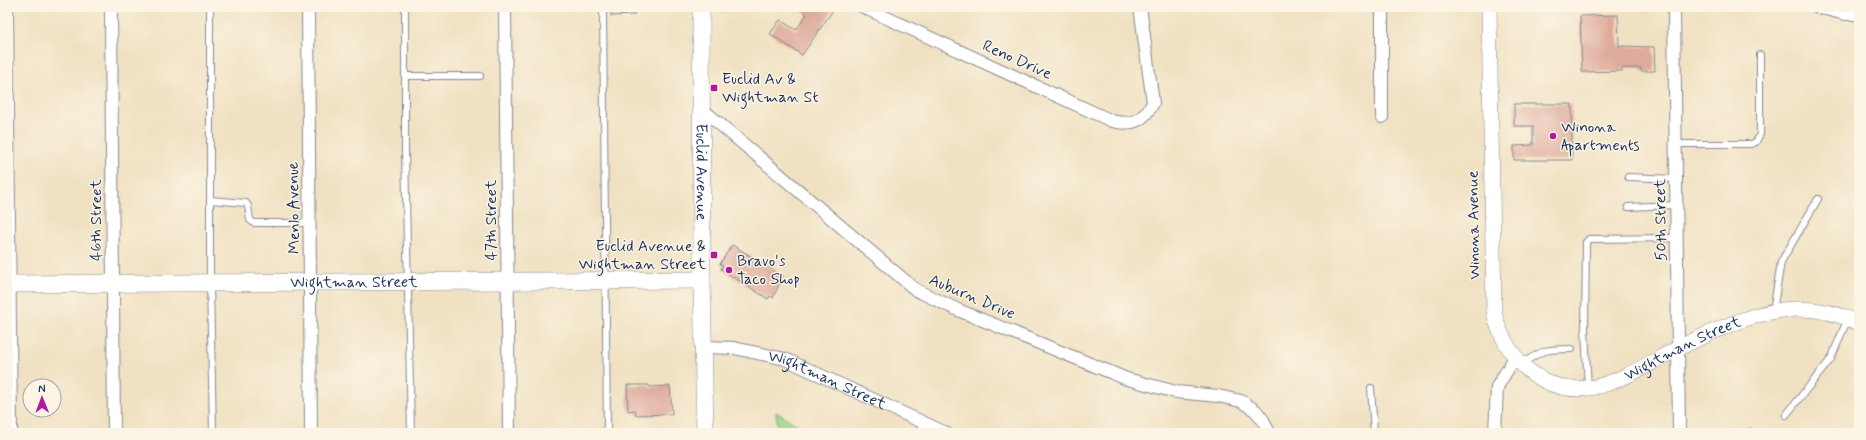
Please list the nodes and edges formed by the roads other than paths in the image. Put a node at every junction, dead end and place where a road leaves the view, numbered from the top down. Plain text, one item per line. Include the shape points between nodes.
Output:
1 (10, 7) edge
2 (111, 7) edge
3 (210, 7) edge
4 (308, 7) edge
5 (405, 7) edge
6 (505, 7) edge
7 (604, 7) edge
8 (701, 7) edge
9 (863, 7) edge
10 (1140, 7) edge
11 (1382, 7) edge
12 (1489, 7) edge
13 (1674, 7) edge
14 (1818, 7) edge
15 (1859, 14) edge
16 (1760, 55) dead end
17 (405, 76) junction
18 (480, 76) dead end
19 (702, 109) junction
20 (1382, 117) dead end
21 (1676, 144) junction
22 (1628, 177) dead end
23 (1676, 179) junction
24 (1818, 199) dead end
25 (210, 200) junction
26 (1676, 205) junction
27 (1628, 206) dead end
28 (310, 223) junction
29 (1677, 238) junction
30 (702, 280) junction
31 (606, 281) junction
32 (409, 282) junction
33 (507, 282) junction
34 (210, 283) junction
35 (310, 283) junction
36 (10, 284) edge
37 (112, 284) junction
38 (1773, 311) junction
39 (1854, 320) edge
40 (704, 347) junction
41 (1678, 348) junction
42 (1572, 349) dead end
43 (1518, 361) junction
44 (1371, 388) dead end
45 (1588, 389) junction
46 (1786, 415) dead end
47 (14, 433) edge
48 (114, 433) edge
49 (213, 433) edge
50 (312, 433) edge
51 (410, 433) edge
52 (509, 433) edge
53 (607, 433) edge
54 (705, 433) edge
55 (946, 433) edge
56 (1269, 433) edge
57 (1374, 433) edge
58 (1496, 433) edge
59 (1679, 433) edge

1 - 36 lane
2 - 37 street, 46th Street
3 - 25 lane
4 - 28 street, Menlo Avenue
5 - 17 lane
6 - 33 street, 47th Street
7 - 31 lane
8 - 19 main road, Euclid Avenue
9 - 10 street, Reno Drive via 1112,121 1125,123 1145,116 1153,103
11 - 20 street
12 - 43 street, Winona Avenue via 1494,312 1500,333
13 - 21 street, 50th Street
14 - 15 street via 1845,14
16 - 21 lane via 1760,134 1756,142
17 - 18 lane
17 - 32 lane
19 - 30 main road, Euclid Avenue
19 - 56 street, Auburn Drive via 916,290 958,310 1127,379 1176,392 1241,401 1264,420
21 - 23 street, 50th Street
22 - 23 lane
23 - 26 street, 50th Street
24 - 38 lane via 1781,262
25 - 28 lane via 246,203 251,222 254,223
25 - 34 lane
26 - 27 lane
26 - 29 street, 50th Street
28 - 35 street, Menlo Avenue
29 - 41 street, 50th Street
29 - 45 lane via 1589,239 1586,242 1585,329
30 - 31 main road, Wightman Street
30 - 40 main road, Euclid Avenue
31 - 33 main road, Wightman Street
31 - 53 lane
32 - 33 main road, Wightman Street
32 - 35 main road, Wightman Street
32 - 51 lane
33 - 52 street, 47th Street
34 - 35 main road, Wightman Street
34 - 37 main road, Wightman Street
34 - 49 lane
35 - 50 street, Menlo Avenue
36 - 37 main road, Wightman Street
36 - 47 lane
37 - 48 street, 46th Street
38 - 39 street, Wightman Street via 1819,311
38 - 41 street, Wightman Street via 1744,319
39 - 46 lane via 1831,359
40 - 54 main road, Euclid Avenue
40 - 55 street, Wightman Street via 734,348 785,359
41 - 45 street, Wightman Street via 1610,384
41 - 59 street, 50th Street
42 - 43 lane via 1548,349
43 - 45 street, Wightman Street via 1531,372 1552,383
43 - 58 street via 1497,387
44 - 57 lane

